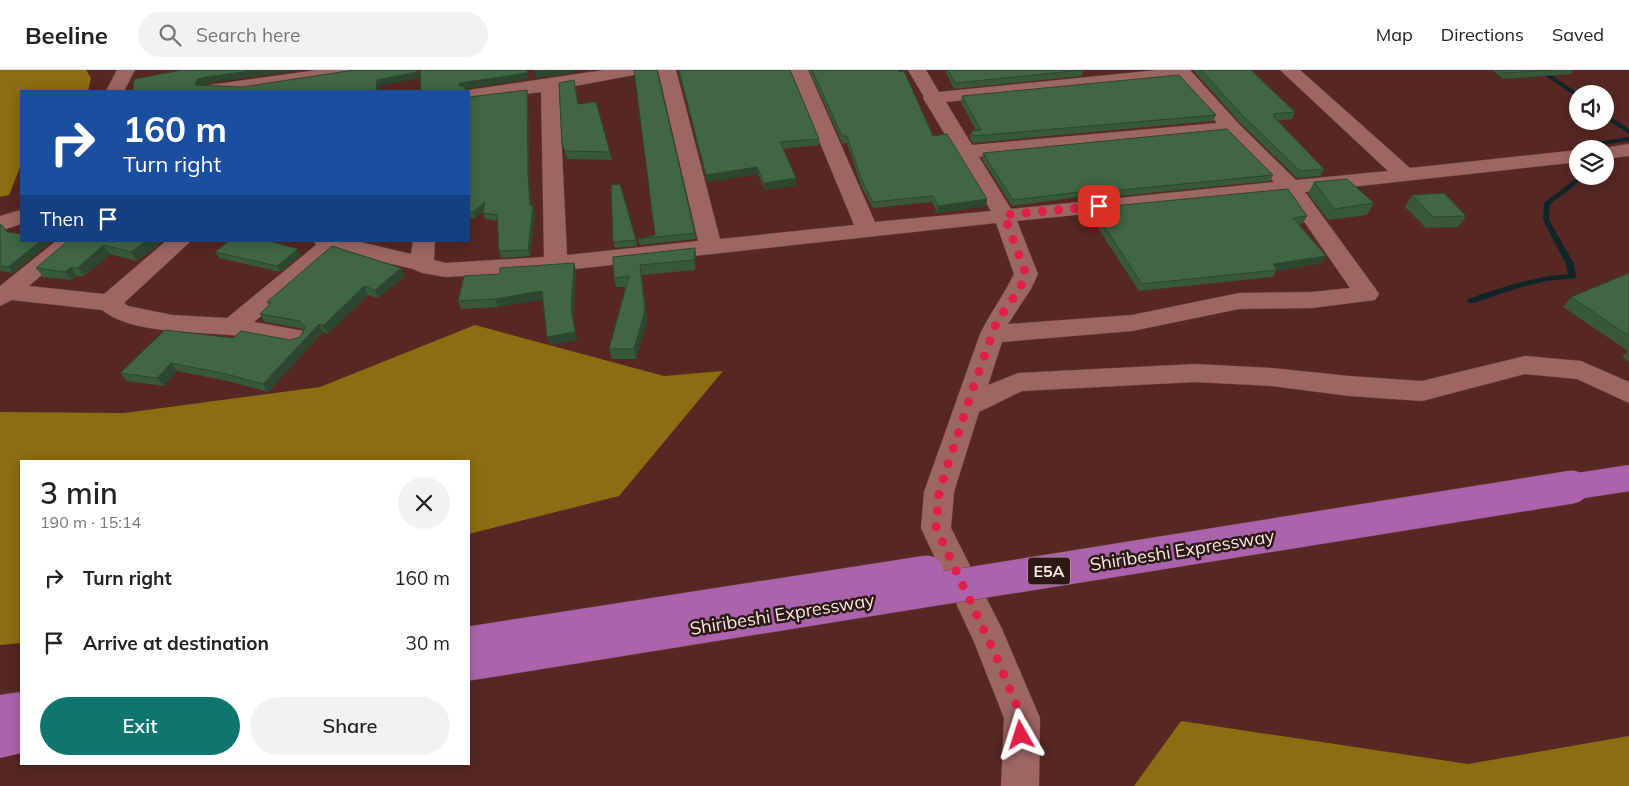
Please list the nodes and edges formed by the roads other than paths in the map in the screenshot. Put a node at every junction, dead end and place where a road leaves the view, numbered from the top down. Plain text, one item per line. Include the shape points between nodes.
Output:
1 (126, 70) edge
2 (354, 70) edge
3 (634, 70) edge
4 (667, 70) edge
5 (799, 70) edge
6 (917, 70) edge
7 (1289, 70) edge
8 (1181, 72) edge
9 (335, 73) junction
10 (591, 74) edge
11 (550, 85) junction
12 (116, 90) edge
13 (216, 90) edge
14 (332, 90) edge
15 (470, 95) edge
16 (932, 98) junction
17 (1231, 127) junction
18 (1629, 150) edge
19 (967, 152) junction
20 (1614, 152) edge
21 (1569, 157) edge
22 (1405, 176) junction
23 (1290, 187) junction
24 (1004, 215) junction
25 (20, 216) edge
26 (0, 224) edge
27 (867, 230) junction
28 (69, 242) edge
29 (179, 242) edge
30 (329, 242) edge
31 (424, 242) edge
32 (711, 247) junction
33 (556, 264) junction
34 (422, 266) junction
35 (4, 295) edge
36 (109, 303) junction
37 (232, 327) junction
38 (992, 334) junction
39 (295, 337) edge
40 (1629, 393) edge
41 (967, 406) junction
42 (1629, 462) edge
43 (1629, 478) edge
44 (470, 643) edge
45 (470, 664) edge
46 (20, 709) edge
47 (0, 712) edge
48 (20, 736) edge
49 (0, 740) edge
50 (1020, 786) edge

1 - 12 street
2 - 9 street
3 - 10 street
4 - 32 street
5 - 27 street
6 - 16 street
7 - 22 street
8 - 16 street
8 - 17 street
9 - 13 street
9 - 14 street
10 - 11 street
11 - 15 street
11 - 33 street
16 - 19 street
17 - 19 street
17 - 23 street
18 - 20 street
19 - 24 street
21 - 22 street
22 - 23 street
23 - 24 street
23 - 38 street via 1367,294 1312,300 1239,301 1132,323
24 - 27 street
24 - 38 street via 1026,274
25 - 26 street
27 - 32 street
28 - 35 street
29 - 36 street
30 - 34 street
30 - 37 street
31 - 34 street
32 - 33 street
33 - 34 street via 446,270
35 - 36 street
36 - 37 street via 121,312 163,321
37 - 39 street
38 - 41 street
40 - 41 street via 1581,370 1525,365 1422,391 1195,372 1018,382
41 - 50 street via 939,492 936,528 990,640 1022,718
42 - 44 highway, Shiribeshi Expressway / E5A, bridge
43 - 45 highway, Shiribeshi Expressway / E5A, bridge
46 - 47 highway
48 - 49 highway

